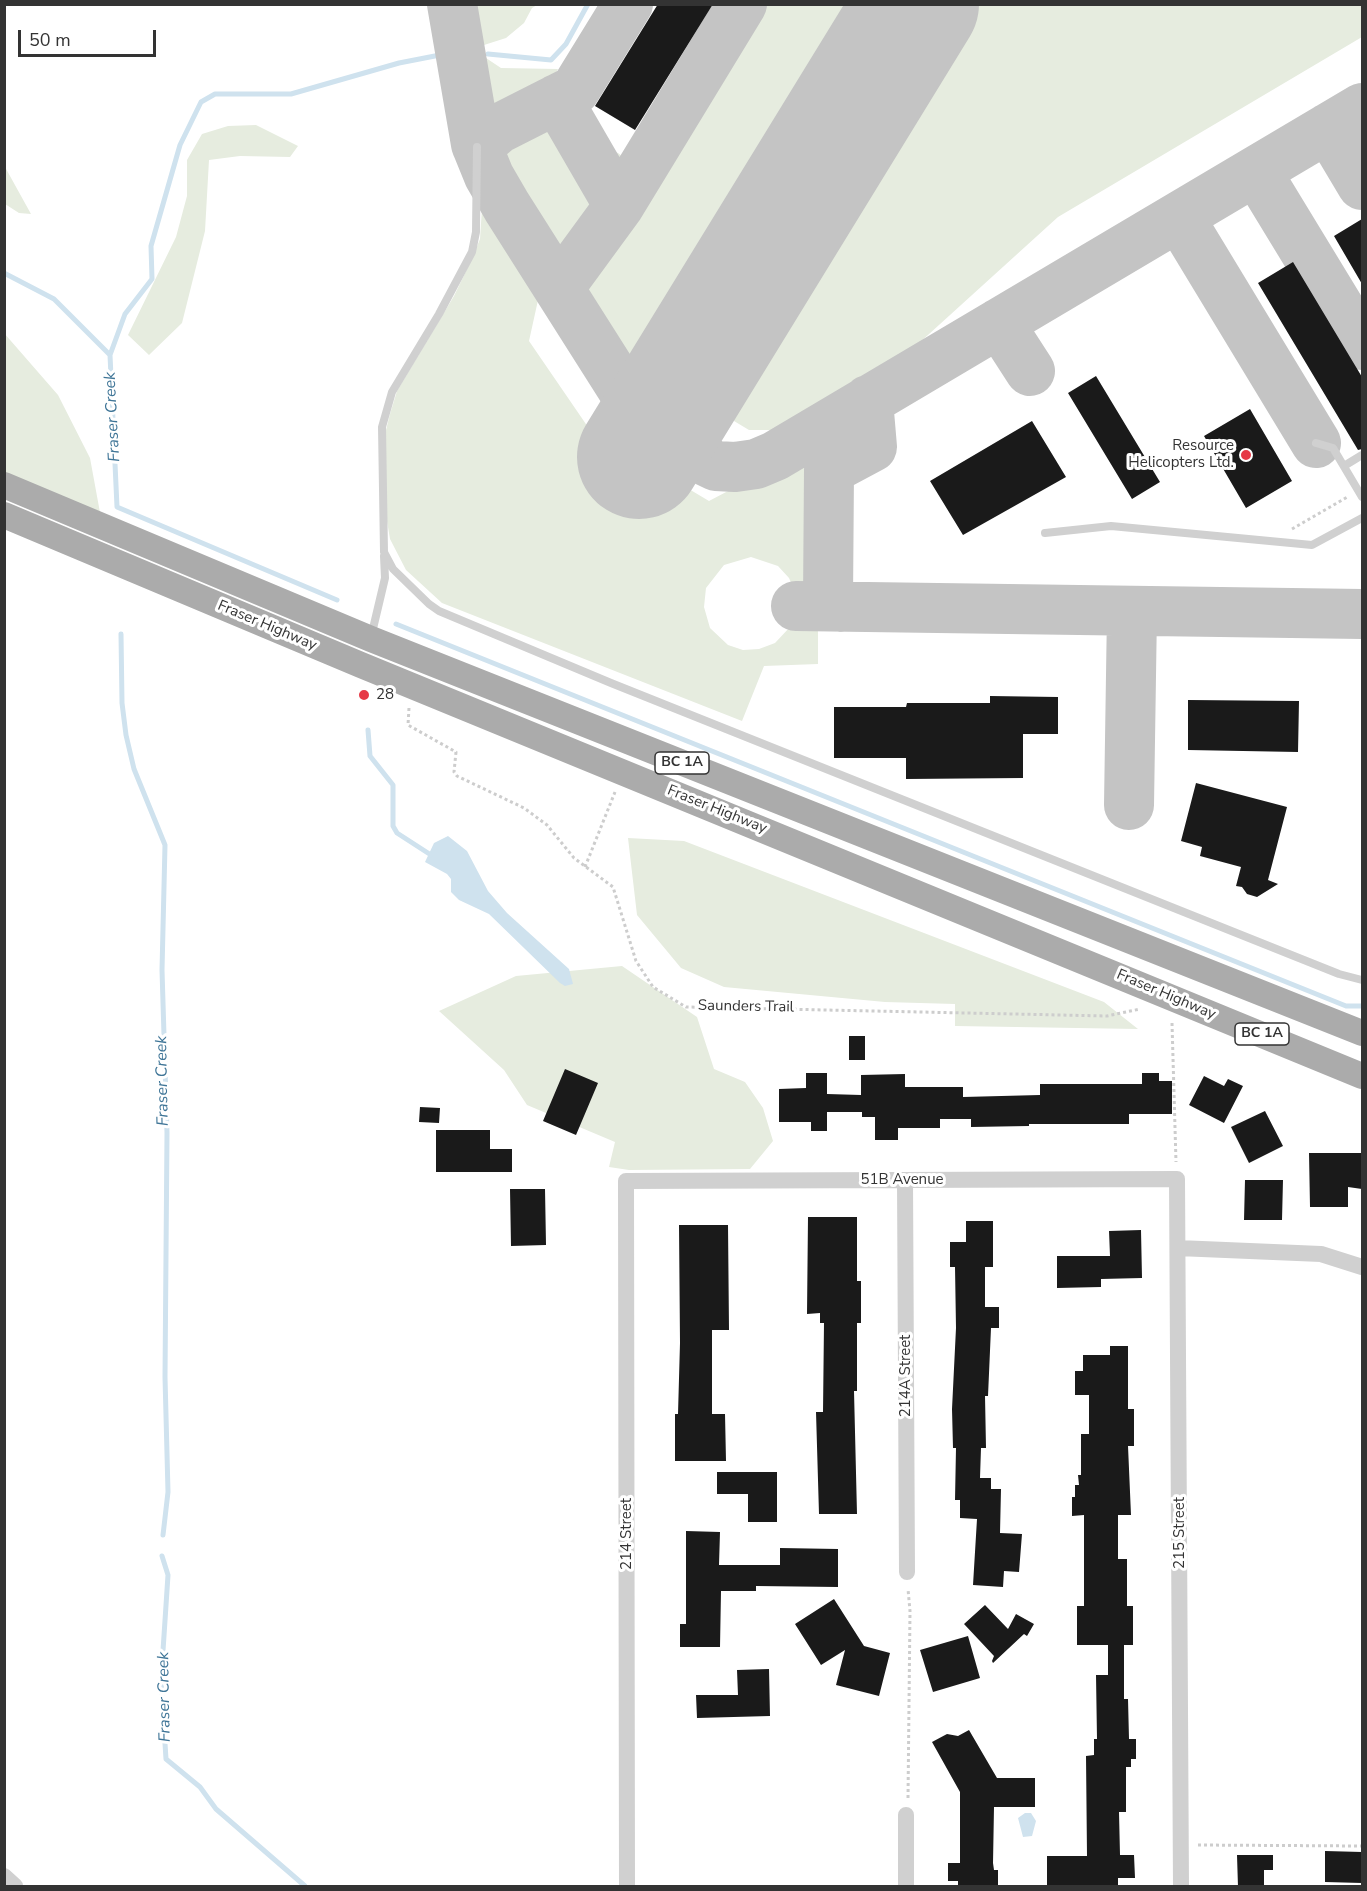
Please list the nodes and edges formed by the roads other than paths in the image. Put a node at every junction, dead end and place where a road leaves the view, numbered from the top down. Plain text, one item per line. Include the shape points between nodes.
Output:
1 (477, 147) dead end
2 (1316, 443) dead end
3 (1362, 455) edge
4 (1344, 466) junction
5 (4, 485) edge
6 (1361, 494) edge
7 (4, 515) edge
8 (1362, 518) edge
9 (1045, 532) dead end
10 (384, 552) junction
11 (371, 639) junction
12 (1362, 980) edge
13 (1362, 1033) edge
14 (1362, 1076) edge
15 (1177, 1179) joint
16 (626, 1180) joint
17 (905, 1180) junction
18 (1178, 1248) junction
19 (1362, 1267) edge
20 (907, 1572) road end
21 (906, 1815) road end
22 (4, 1876) edge
23 (15, 1887) edge
24 (627, 1887) edge
25 (906, 1887) edge
26 (1181, 1887) edge

1 - 10 lane via 476,232 472,252 406,365 386,409 382,427
2 - 4 lane via 1333,448
3 - 4 lane
4 - 6 lane
5 - 11 main road, Fraser Highway / BC 1A
7 - 14 main road, Fraser Highway / BC 1A
8 - 9 lane via 1312,545 1111,526
10 - 11 lane via 385,578
10 - 12 lane via 393,569 439,611
11 - 13 main road, Fraser Highway / BC 1A
15 - 17 street, 51B Avenue
15 - 18 street, 215 Street
16 - 17 street, 51B Avenue
16 - 24 street, 214 Street
17 - 20 street, 214A Street
18 - 19 street via 1321,1254
18 - 26 street, 215 Street
21 - 25 street
22 - 23 street

